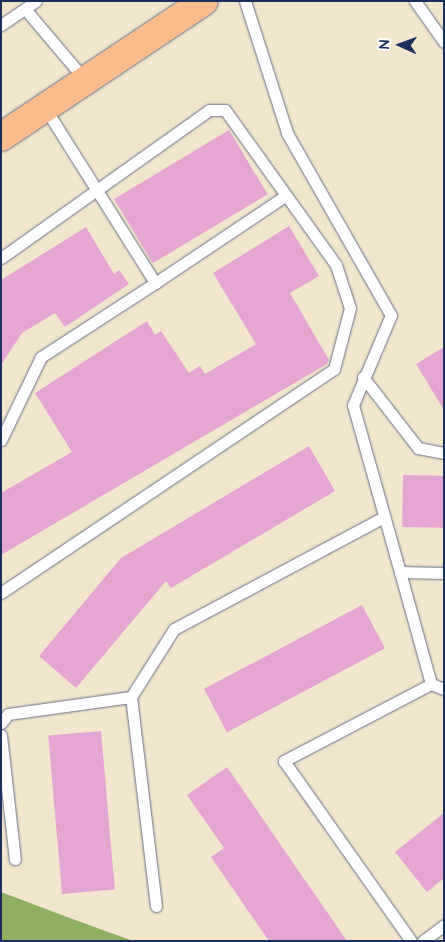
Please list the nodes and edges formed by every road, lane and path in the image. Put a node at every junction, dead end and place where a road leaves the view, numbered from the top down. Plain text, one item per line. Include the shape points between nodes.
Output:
1 (36, 1) edge
2 (204, 1) edge
3 (245, 1) edge
4 (415, 1) edge
5 (25, 9) junction
6 (1, 25) edge
7 (444, 42) edge
8 (86, 80) junction
9 (44, 108) junction
10 (1, 136) edge
11 (96, 189) junction
12 (285, 196) junction
13 (1, 258) edge
14 (155, 283) junction
15 (363, 378) junction
16 (1, 440) edge
17 (444, 453) edge
18 (384, 517) junction
19 (400, 572) junction
20 (444, 573) edge
21 (1, 594) edge
22 (431, 684) junction
23 (444, 689) edge
24 (131, 697) junction
25 (1, 723) edge
26 (1, 735) edge
27 (15, 858) dead end
28 (156, 906) dead end
29 (444, 925) edge
30 (411, 941) edge
31 (423, 941) edge

1 - 5 lane
2 - 8 main road
3 - 15 lane via 287,132 391,315
4 - 7 lane
5 - 6 lane
5 - 8 lane
8 - 9 main road
9 - 10 main road
9 - 11 lane
11 - 12 lane via 209,110 225,110
11 - 13 lane
11 - 14 lane
12 - 14 lane
12 - 21 lane via 336,265 350,308 334,369
14 - 16 lane via 41,357
15 - 17 lane via 418,448
15 - 18 lane via 353,405
18 - 19 lane
18 - 24 lane via 174,629
19 - 20 lane
19 - 22 lane
22 - 23 lane
22 - 30 lane via 284,761
24 - 25 lane via 8,714
24 - 28 lane
26 - 27 lane
29 - 31 lane

